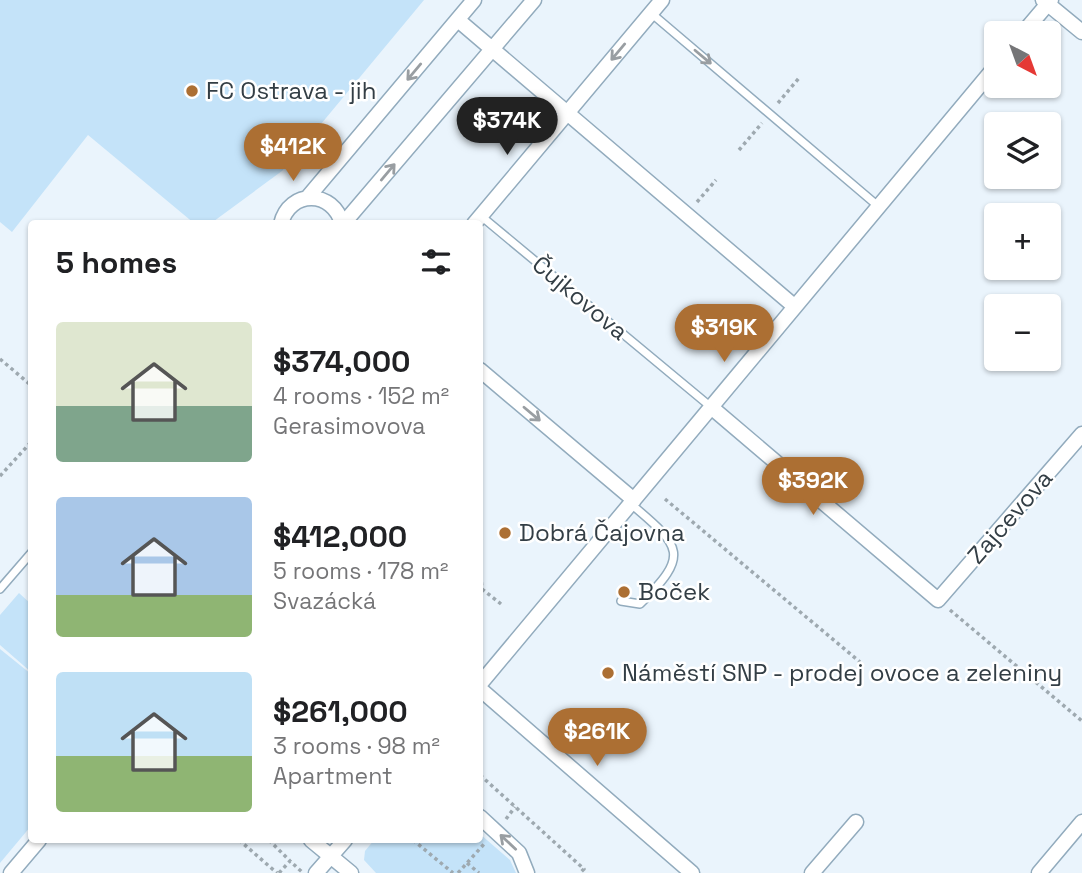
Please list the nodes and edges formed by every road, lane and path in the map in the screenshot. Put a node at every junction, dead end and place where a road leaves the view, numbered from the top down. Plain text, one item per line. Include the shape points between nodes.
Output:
1 (474, 0) edge
2 (534, 0) edge
3 (662, 0) edge
4 (1047, 1) edge
5 (651, 13) junction
6 (458, 20) junction
7 (1032, 21) edge
8 (1082, 32) edge
9 (493, 49) junction
10 (984, 80) edge
11 (567, 113) junction
12 (716, 180) dead end
13 (308, 197) junction
14 (878, 206) junction
15 (687, 215) junction
16 (283, 220) edge
17 (341, 220) edge
18 (346, 220) edge
19 (477, 220) edge
20 (483, 225) edge
21 (794, 306) junction
22 (0, 359) edge
23 (483, 373) edge
24 (28, 383) edge
25 (711, 407) junction
26 (1082, 434) edge
27 (28, 445) edge
28 (0, 476) edge
29 (665, 499) dead end
30 (632, 502) junction
31 (28, 557) edge
32 (0, 589) edge
33 (483, 590) edge
34 (938, 600) junction
35 (621, 601) dead end
36 (501, 604) dead end
37 (860, 662) dead end
38 (483, 680) edge
39 (483, 692) edge
40 (1082, 721) edge
41 (483, 778) edge
42 (483, 820) edge
43 (856, 822) dead end
44 (1081, 826) edge
45 (36, 843) edge
46 (243, 843) edge
47 (272, 843) edge
48 (315, 843) edge
49 (342, 843) edge
50 (417, 843) edge
51 (331, 856) junction
52 (290, 861) junction
53 (467, 863) dead end
54 (11, 873) edge
55 (278, 873) edge
56 (303, 873) edge
57 (316, 873) edge
58 (351, 873) edge
59 (453, 873) edge
60 (478, 873) edge
61 (527, 873) edge
62 (580, 873) edge
63 (692, 873) edge
64 (813, 873) edge
65 (1039, 873) edge

1 - 6 street
2 - 9 street
3 - 5 street
4 - 7 street
4 - 8 street
5 -> 11 street
5 -> 14 lane
6 - 9 street
6 -> 13 street
9 - 11 street
18 -> 9 street
10 - 14 street
11 - 15 street
11 - 19 street
12 - 15 path
13 - 16 street via 292,204
13 - 17 street via 331,204
14 - 21 street
15 - 21 street
20 - 25 lane, Čujkovova
21 - 25 street
22 - 24 path
23 -> 30 street
25 - 30 street
25 - 34 street
26 - 34 street, Zajcevova
27 - 28 path
29 - 37 path
30 - 35 lane via 661,529 674,556 663,581 640,604
30 - 38 street
31 - 32 lane
33 - 36 path
34 - 40 path
39 - 63 street
41 - 62 path via 584,869
61 -> 42 street via 519,853
43 - 64 street
44 - 65 street
45 - 54 street
46 - 55 path
47 - 52 path
48 - 51 street
49 - 51 street
50 - 59 path
51 - 57 street
51 - 58 street
52 - 55 path
52 - 56 path
53 - 60 path

